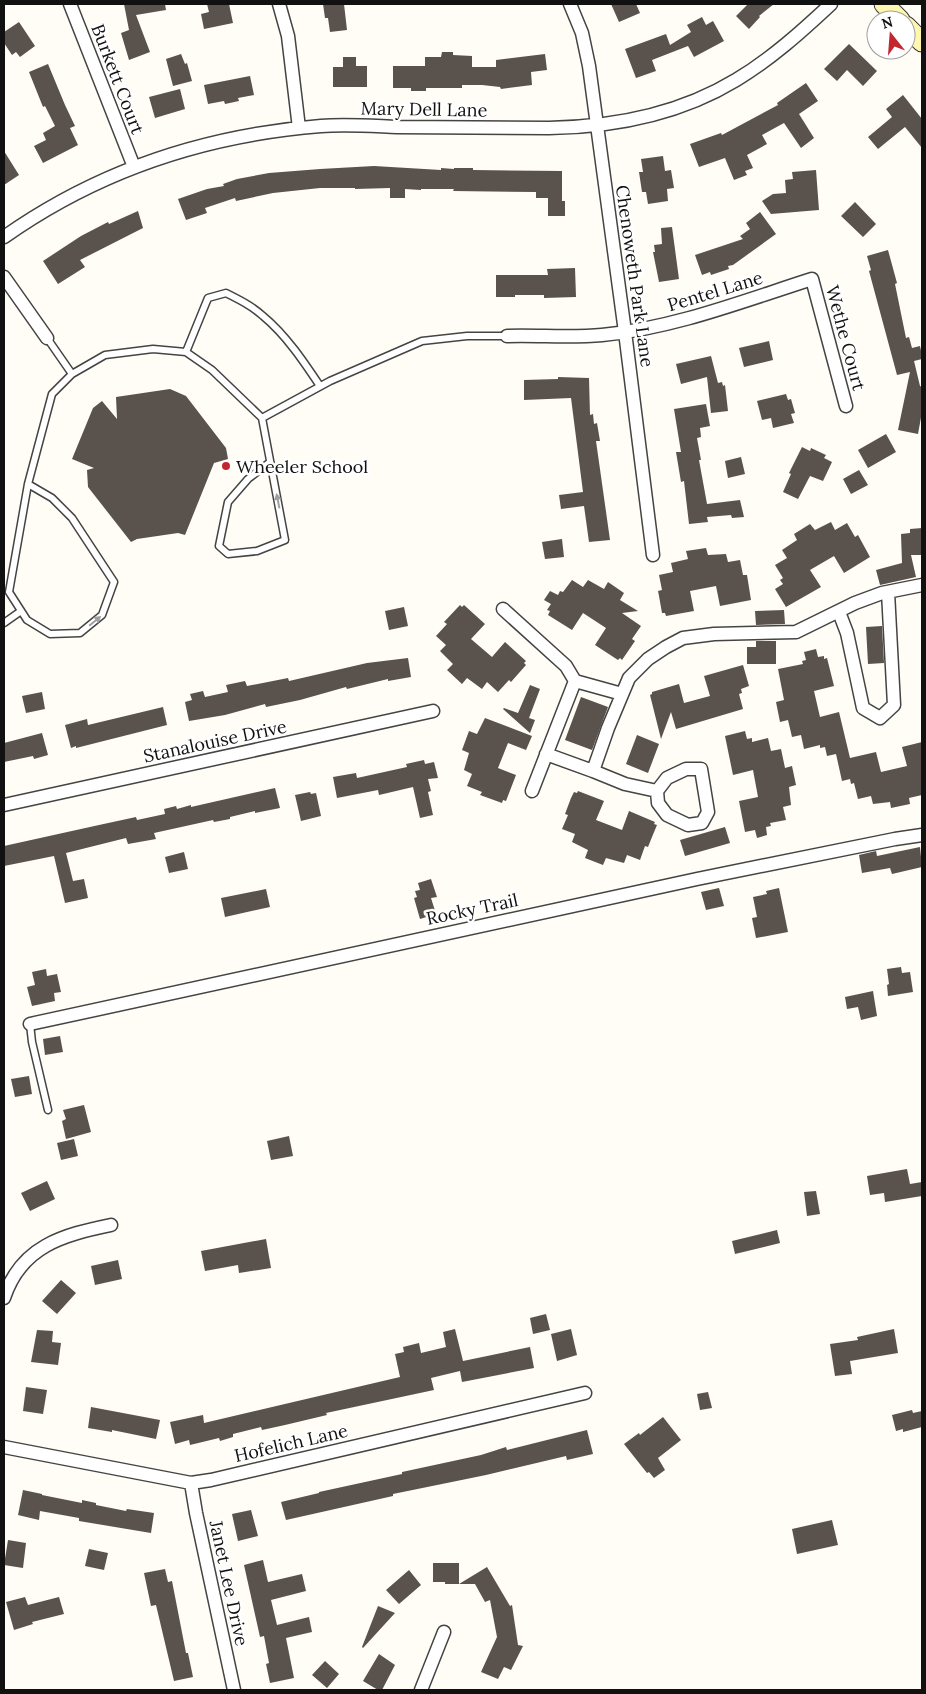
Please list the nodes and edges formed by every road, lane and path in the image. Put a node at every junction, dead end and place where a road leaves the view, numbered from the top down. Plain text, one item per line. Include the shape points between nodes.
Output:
1 (70, 4) edge
2 (279, 4) edge
3 (570, 4) edge
4 (831, 4) edge
5 (597, 125) junction
6 (299, 128) junction
7 (134, 167) junction
8 (4, 237) edge
9 (4, 277) edge
10 (812, 279) joint
11 (625, 332) junction
12 (507, 336) joint
13 (47, 338) joint
14 (186, 352) junction
15 (72, 374) junction
16 (320, 386) junction
17 (846, 406) dead end
18 (262, 418) junction
19 (270, 462) junction
20 (28, 484) junction
21 (653, 555) dead end
22 (922, 585) edge
23 (888, 592) junction
24 (503, 609) dead end
25 (21, 611) junction
26 (839, 612) junction
27 (4, 623) edge
28 (575, 681) junction
29 (622, 694) junction
30 (433, 711) dead end
31 (546, 754) junction
32 (593, 771) junction
33 (532, 791) dead end
34 (657, 791) junction
35 (4, 804) edge
36 (922, 835) edge
37 (30, 1024) joint
38 (48, 1110) dead end
39 (112, 1225) dead end
40 (4, 1298) edge
41 (585, 1393) dead end
42 (4, 1447) edge
43 (191, 1483) junction
44 (444, 1632) dead end
45 (234, 1690) edge
46 (421, 1690) edge

1 - 7 street, Burkett Court
2 - 6 street via 288,36
3 - 5 street, Chenoweth Park Lane via 582,33
4 - 5 street, Mary Dell Lane via 764,62 727,85 677,106 629,120
5 - 6 street, Mary Dell Lane via 583,128
5 - 11 street, Chenoweth Park Lane
6 - 7 street, Mary Dell Lane via 229,138
7 - 8 street, Mary Dell Lane via 52,206
9 - 13 street
10 - 11 street, Pentel Lane via 677,322
10 - 17 street, Wethe Court
11 - 12 street, Pentel Lane
11 - 21 street, Chenoweth Park Lane
12 - 16 lane via 422,341
13 - 15 lane
14 - 15 lane via 153,349 105,356
14 - 16 lane via 208,298 226,293 264,316
14 - 18 lane via 212,370
15 - 20 lane via 52,394
16 - 18 lane
18 - 19 lane
19 -> 19 lane via 248,479 228,502 219,546 228,554 257,551 285,540
20 - 25 lane via 9,592
25 -> 20 lane via 27,620 50,634 80,632 102,615 114,582 72,518 52,498
22 - 23 street
23 - 26 street
23 - 26 street via 894,704 880,718 863,708 847,633
24 - 28 street via 566,666
25 - 27 lane
26 - 29 street via 796,632 682,638 648,659 628,678
28 - 29 street
28 - 31 street
29 - 32 street
30 - 35 street, Stanalouise Drive
31 - 32 street
31 - 33 street
32 - 34 street via 624,784
34 - 34 street via 658,803 667,815 688,825 702,823 708,812 701,769 686,769 668,778
36 - 37 street, Rocky Trail via 687,881
37 - 38 lane
39 - 40 street via 80,1232 42,1247 13,1275
41 - 43 street, Hofelich Lane
42 - 43 street, Hofelich Lane
43 - 45 street, Janet Lee Drive
44 - 46 street

